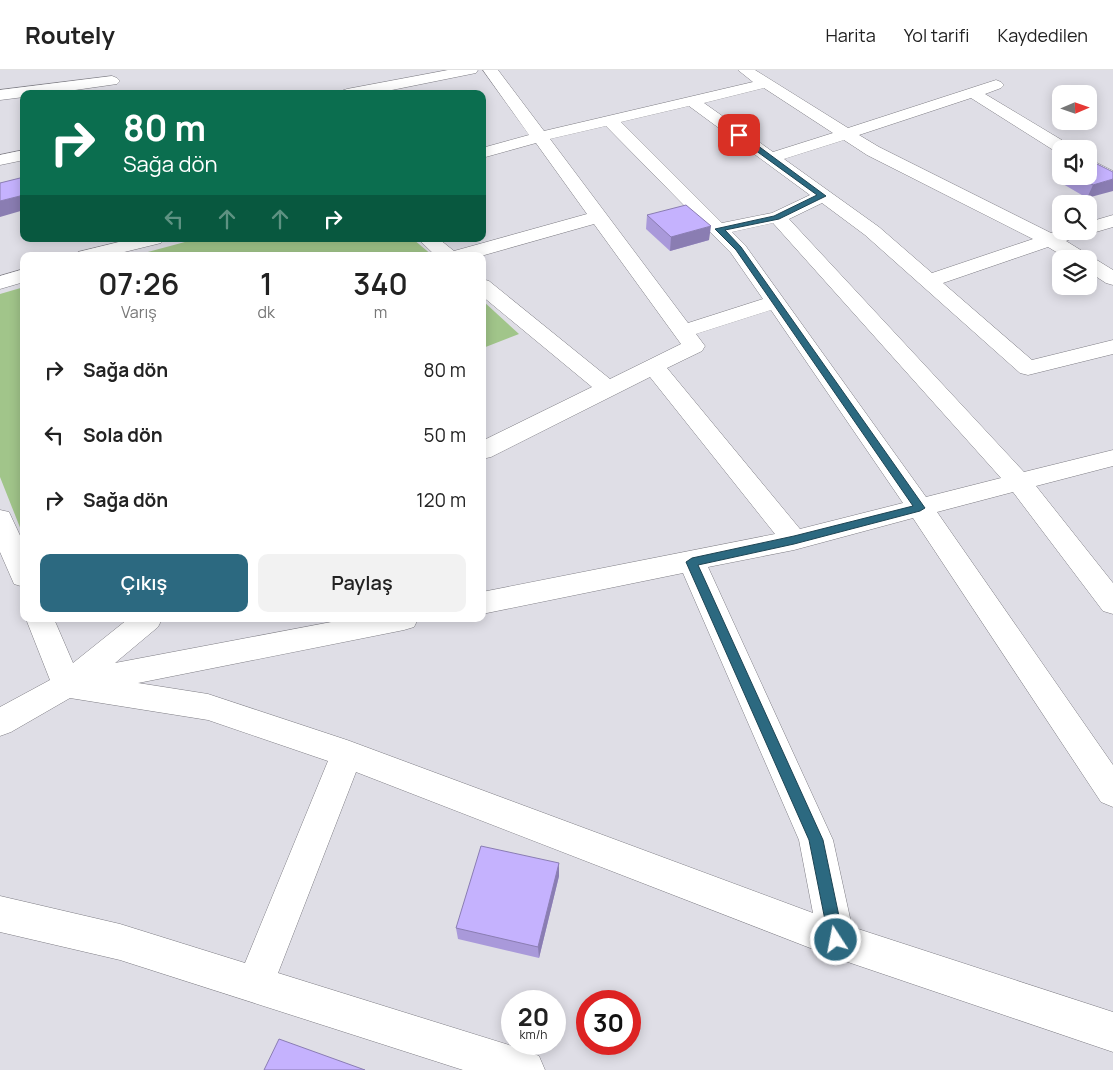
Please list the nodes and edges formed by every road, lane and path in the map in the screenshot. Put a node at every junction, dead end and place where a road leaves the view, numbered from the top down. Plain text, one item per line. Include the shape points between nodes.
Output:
1 (471, 70) edge
2 (490, 70) edge
3 (745, 70) edge
4 (112, 82) edge
5 (767, 83) junction
6 (996, 85) dead end
7 (43, 90) edge
8 (368, 90) edge
9 (20, 93) edge
10 (973, 93) junction
11 (0, 95) edge
12 (692, 101) junction
13 (609, 120) junction
14 (846, 134) junction
15 (539, 137) junction
16 (1052, 142) edge
17 (486, 152) edge
18 (20, 157) edge
19 (771, 158) junction
20 (0, 160) edge
21 (1097, 169) edge
22 (1113, 179) edge
23 (823, 196) junction
24 (598, 217) junction
25 (777, 218) junction
26 (1113, 221) edge
27 (1097, 226) edge
28 (719, 229) junction
29 (1052, 238) edge
30 (1049, 239) junction
31 (142, 242) edge
32 (431, 242) edge
33 (1067, 250) edge
34 (101, 252) edge
35 (443, 252) edge
36 (474, 252) edge
37 (1097, 268) edge
38 (20, 277) edge
39 (1113, 279) edge
40 (929, 281) junction
41 (0, 283) edge
42 (486, 288) edge
43 (776, 302) junction
44 (682, 331) junction
45 (1113, 347) edge
46 (653, 366) junction
47 (608, 389) junction
48 (486, 449) edge
49 (1113, 458) edge
50 (1019, 482) junction
51 (920, 508) junction
52 (0, 519) edge
53 (794, 540) junction
54 (692, 562) junction
55 (20, 568) edge
56 (486, 602) edge
57 (1113, 603) edge
58 (41, 622) edge
59 (144, 622) edge
60 (389, 622) edge
61 (67, 685) junction
62 (0, 723) edge
63 (347, 754) junction
64 (1113, 792) edge
65 (0, 914) edge
66 (836, 940) junction
67 (256, 984) junction
68 (1113, 1032) edge
69 (525, 1070) edge

1 - 8 street
2 - 15 street
3 - 5 street
4 - 7 street
5 - 12 street
5 - 14 street
6 - 10 street
9 - 11 street
10 - 14 street
10 - 16 street
12 - 13 street
12 - 19 street
13 - 15 street
13 - 28 street
14 - 19 street
14 - 30 street via 873,151
15 - 17 street
15 - 24 street
18 - 20 street
19 - 23 street
21 - 22 street
23 - 25 street
23 - 40 street via 872,231
24 - 36 street
24 - 44 street
25 - 28 street
25 - 50 street
26 - 27 street
28 - 43 street via 738,249
29 - 30 street
30 - 33 street
30 - 40 street
31 - 34 street
32 - 35 street
37 - 39 street
38 - 41 street
40 - 45 street via 1028,368
42 - 47 street
43 - 44 street
43 - 51 street
44 - 46 street via 694,346
46 - 47 street
46 - 53 street
47 - 48 street
49 - 50 street
50 - 51 street
50 - 57 street
51 - 53 street
51 - 64 street
52 - 55 street
53 - 54 street
54 - 56 street
54 - 66 street via 816,840
58 - 61 street
59 - 61 street
60 - 61 street
61 - 62 street
61 - 63 street via 208,707
63 - 66 street
63 - 67 street
65 - 67 street via 120,942
66 - 68 street
67 - 69 street

